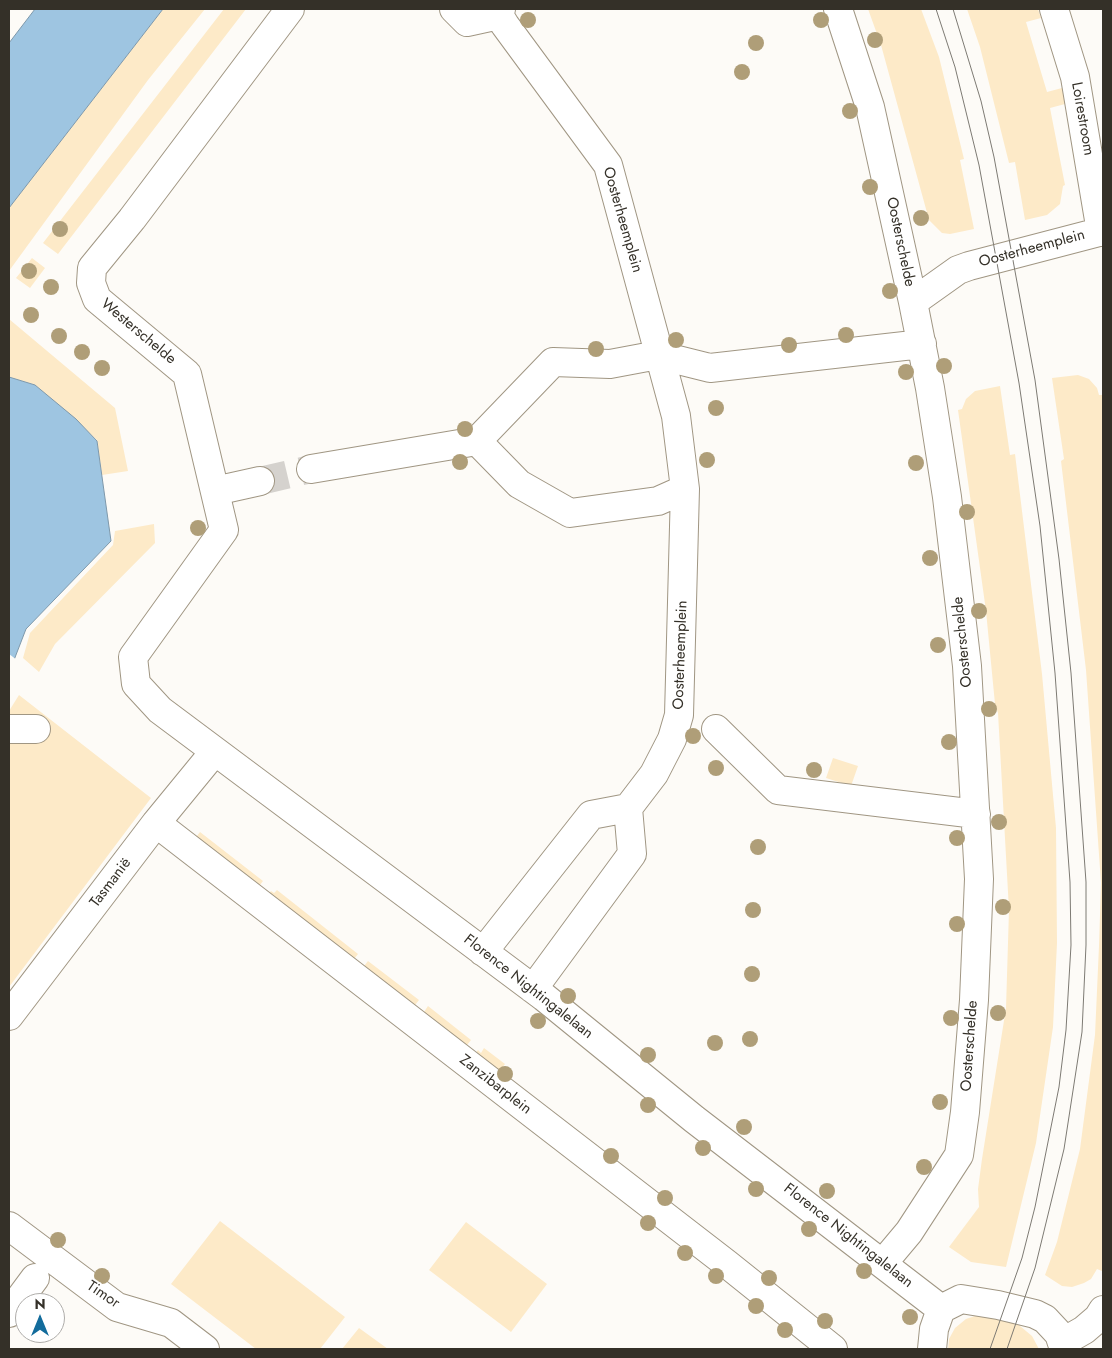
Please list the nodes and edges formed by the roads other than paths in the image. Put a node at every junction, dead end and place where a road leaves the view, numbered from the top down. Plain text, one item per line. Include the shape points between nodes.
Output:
1 (290, 9) edge
2 (454, 9) edge
3 (838, 9) edge
4 (1054, 9) edge
5 (506, 15) edge
6 (1102, 231) edge
7 (914, 302) junction
8 (922, 344) junction
9 (658, 355) junction
10 (477, 441) junction
11 (311, 469) tunnel mouth
12 (260, 481) tunnel mouth
13 (685, 488) junction
14 (215, 491) junction
15 (134, 658) joint
16 (9, 729) edge
17 (36, 729) dead end
18 (716, 729) dead end
19 (215, 751) junction
20 (628, 808) junction
21 (976, 814) junction
22 (156, 823) junction
23 (483, 952) junction
24 (533, 989) junction
25 (9, 1016) edge
26 (9, 1226) edge
27 (883, 1263) junction
28 (35, 1278) dead end
29 (941, 1309) junction
30 (1103, 1310) edge
31 (9, 1314) edge
32 (1063, 1346) edge
33 (206, 1349) edge
34 (833, 1349) edge
35 (932, 1349) edge

1 - 14 street, Westerschelde via 92,268 91,283 97,299 187,374
2 - 5 street, Oosterheemplein via 467,22
3 - 7 street, Oosterschelde via 870,107
4 - 6 street, Loirestroom via 1075,77
5 - 9 street, Oosterheemplein via 608,165
6 - 7 street, Oosterheemplein via 958,270
7 - 8 street, Oosterschelde
8 - 9 street via 710,368
8 - 21 street, Oosterschelde via 947,497 968,666
9 - 10 street via 610,364 553,362
9 - 13 street, Oosterheemplein via 676,416
10 - 11 street
10 - 13 street via 519,484 570,512 658,501
12 - 14 street
13 - 20 street, Oosterheemplein via 679,715 672,739 654,774
14 - 15 street, Westerschelde via 224,530
15 - 19 street, Florence Nightingalelaan via 136,684 160,710
16 - 17 street
18 - 21 street via 778,790
19 - 22 street, Tasmanië
19 - 23 street, Florence Nightingalelaan
20 - 23 street via 591,815
20 - 24 street via 632,854
21 - 27 street, Oosterschelde via 979,879 974,1000 959,1154 909,1232
22 - 25 street, Tasmanië
22 - 34 street, Zanzibarplein
23 - 24 street, Florence Nightingalelaan
24 - 27 street, Florence Nightingalelaan via 694,1119
26 - 33 street, Timor via 117,1308 171,1323
27 - 29 street, Florence Nightingalelaan
28 - 31 street
29 - 32 street via 961,1299 1035,1314 1053,1325
29 - 35 street
30 - 32 street via 1098,1318

